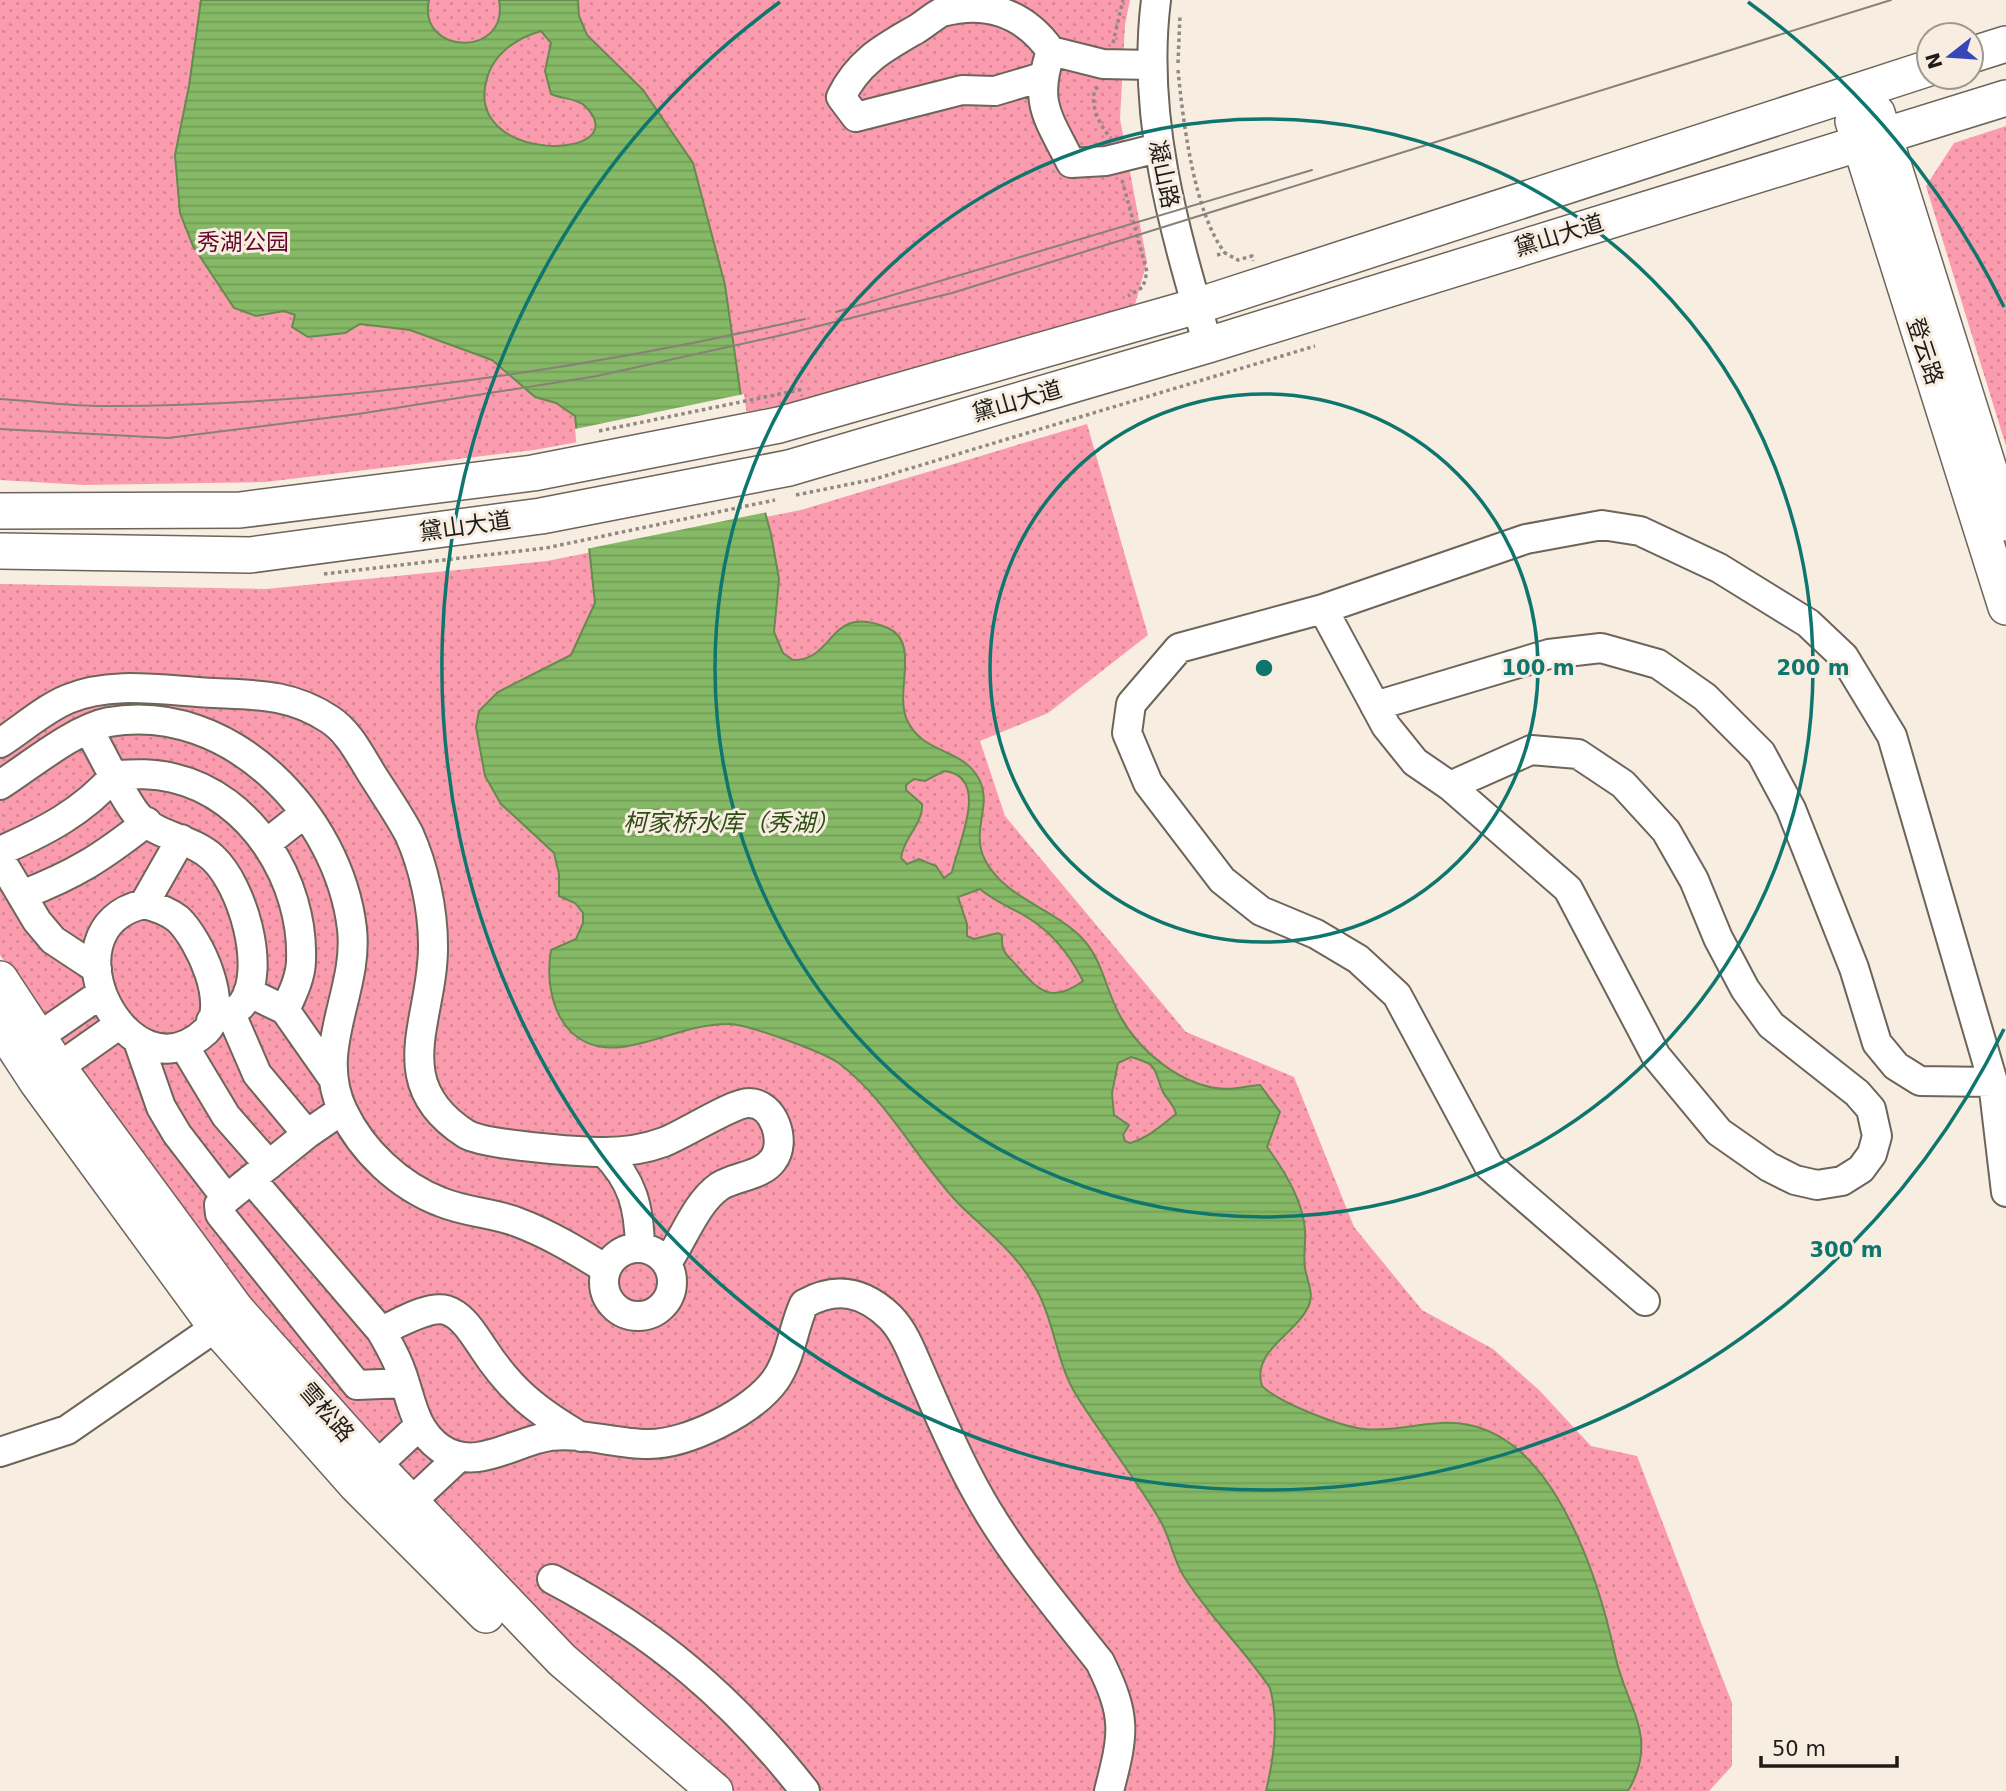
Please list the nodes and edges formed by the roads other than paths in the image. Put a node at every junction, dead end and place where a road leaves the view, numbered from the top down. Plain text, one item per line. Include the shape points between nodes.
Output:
1 (1168, 2) edge
2 (2006, 44) edge
3 (1985, 51) edge
4 (1046, 64) junction
5 (1152, 65) junction
6 (1915, 72) edge
7 (1857, 90) junction
8 (2006, 97) edge
9 (1871, 138) junction
10 (1158, 148) junction
11 (1197, 306) junction
12 (1209, 345) junction
13 (0, 511) edge
14 (2006, 523) edge
15 (0, 551) edge
16 (2006, 607) edge
17 (1323, 609) junction
18 (1375, 706) junction
19 (88, 729) junction
20 (0, 743) edge
21 (114, 775) junction
22 (0, 785) edge
23 (1450, 786) junction
24 (305, 813) junction
25 (146, 822) junction
26 (181, 839) junction
27 (267, 843) junction
28 (0, 851) edge
29 (0, 859) edge
30 (22, 895) junction
31 (144, 904) junction
32 (0, 979) edge
33 (100, 981) junction
34 (248, 992) junction
35 (285, 1010) junction
36 (221, 1017) junction
37 (129, 1032) junction
38 (18, 1038) edge
39 (184, 1046) junction
40 (48, 1074) junction
41 (334, 1080) junction
42 (1993, 1082) junction
43 (342, 1110) junction
44 (307, 1134) junction
45 (604, 1152) junction
46 (260, 1172) junction
47 (2006, 1192) edge
48 (227, 1199) junction
49 (640, 1247) junction
50 (667, 1264) junction
51 (606, 1269) junction
52 (1644, 1301) dead end
53 (216, 1327) junction
54 (381, 1331) junction
55 (405, 1382) junction
56 (420, 1425) junction
57 (583, 1438) junction
58 (0, 1452) edge
59 (459, 1457) junction
60 (366, 1476) junction
61 (400, 1512) junction
62 (552, 1579) dead end
63 (683, 1791) edge
64 (715, 1791) edge
65 (805, 1791) edge
66 (1109, 1791) edge

1 - 5 street, 凝山路
2 - 3 main road
4 - 4 street via 1035,28 1003,7 975,3 943,12 884,47 852,74 841,97 856,117 962,90 995,91
4 - 5 street
4 - 10 street via 1043,107 1071,163 1106,161
5 - 10 street, 凝山路
6 - 7 main road, 黛山大道
7 - 9 main road, 登云路
7 - 11 main road, 黛山大道
8 - 9 main road, 黛山大道
9 - 12 main road, 黛山大道
9 - 14 main road, 登云路
9 - 16 main road, 登云路
10 - 11 street, 凝山路
11 - 12 street, 凝山路
11 - 13 main road, 黛山大道 via 533,474 240,510
12 - 15 main road, 黛山大道 via 789,487 544,532 250,555
17 - 18 street
17 - 42 street via 1526,539 1602,525 1640,531 1719,568 1808,623 1844,657 1892,736
17 - 52 street via 1180,648 1132,705 1127,733 1148,783 1222,880 1261,911 1316,934 1357,959 1397,995 1489,1166
18 - 23 street via 1415,762
18 - 42 street via 1549,654 1601,648 1658,664 1705,697 1761,753 1791,809 1854,968 1877,1043 1896,1066 1920,1081
19 - 21 street
19 - 22 street
19 - 24 street via 110,722 166,722 201,732 236,746 275,775
20 - 45 street via 67,699 105,688 281,696 332,720 352,742 409,835 421,871 433,947 417,1059 424,1087 447,1122 474,1139
21 - 25 street
21 - 27 street via 146,773 175,778 241,816
21 - 28 street via 97,796 74,813
23 - 23 street via 1568,889 1656,1056 1719,1132 1795,1180 1817,1185 1842,1181 1861,1169 1877,1136 1871,1109 1771,1025 1729,959 1666,831 1623,784 1578,754 1531,750
24 - 27 street
24 - 41 street via 341,882 352,930 350,977 331,1046
25 - 26 street
25 - 30 street via 99,860
26 - 31 street
26 - 34 street via 198,845 216,860 240,900 252,963
27 - 35 street via 289,886 299,924 302,962
29 - 30 street
30 - 33 street via 53,940
31 - 33 street via 126,908 101,932 96,951
31 - 36 street via 177,918 192,935
32 - 38 main road, 雪松路
33 - 37 street
33 - 38 street
34 - 35 street
34 - 36 street via 243,1003
35 - 41 street
36 - 39 street
36 - 44 street via 257,1074
37 - 39 street via 156,1050
37 - 40 street
37 - 48 street via 161,1107
38 - 40 main road, 雪松路
39 - 46 street
40 - 53 main road, 雪松路
40 - 60 main road, 雪松路
41 - 43 street
42 - 47 street
43 - 44 street
43 - 51 street via 379,1161 405,1185 441,1203 546,1233
44 - 46 street
45 - 49 street via 621,1169 637,1202
45 - 50 street via 634,1151 660,1143 751,1102 766,1110 777,1126 775,1159 760,1171 717,1188
46 - 48 street
46 - 54 street
48 - 55 street via 219,1205 220,1214 357,1385
49 - 50 street
49 - 51 street via 620,1252
50 - 51 street via 672,1275 668,1298 661,1308 639,1316 617,1309 609,1300
53 - 58 street via 67,1430
53 - 60 main road, 雪松路
54 - 55 street
54 - 57 street via 431,1311 452,1313 523,1400
55 - 56 street
56 - 59 street via 440,1448
56 - 60 street
57 - 59 street via 554,1436 524,1441 483,1457
57 - 66 street via 649,1445 703,1430 758,1400 777,1378 804,1304 823,1293 846,1292 867,1301 891,1318 907,1343 952,1444 998,1528 1105,1672 1122,1721 1122,1741
59 - 61 street
60 - 61 main road, 雪松路
61 - 63 main road, 雪松路 via 548,1676
61 - 64 main road, 雪松路
62 - 65 street via 608,1609 707,1684 757,1731

